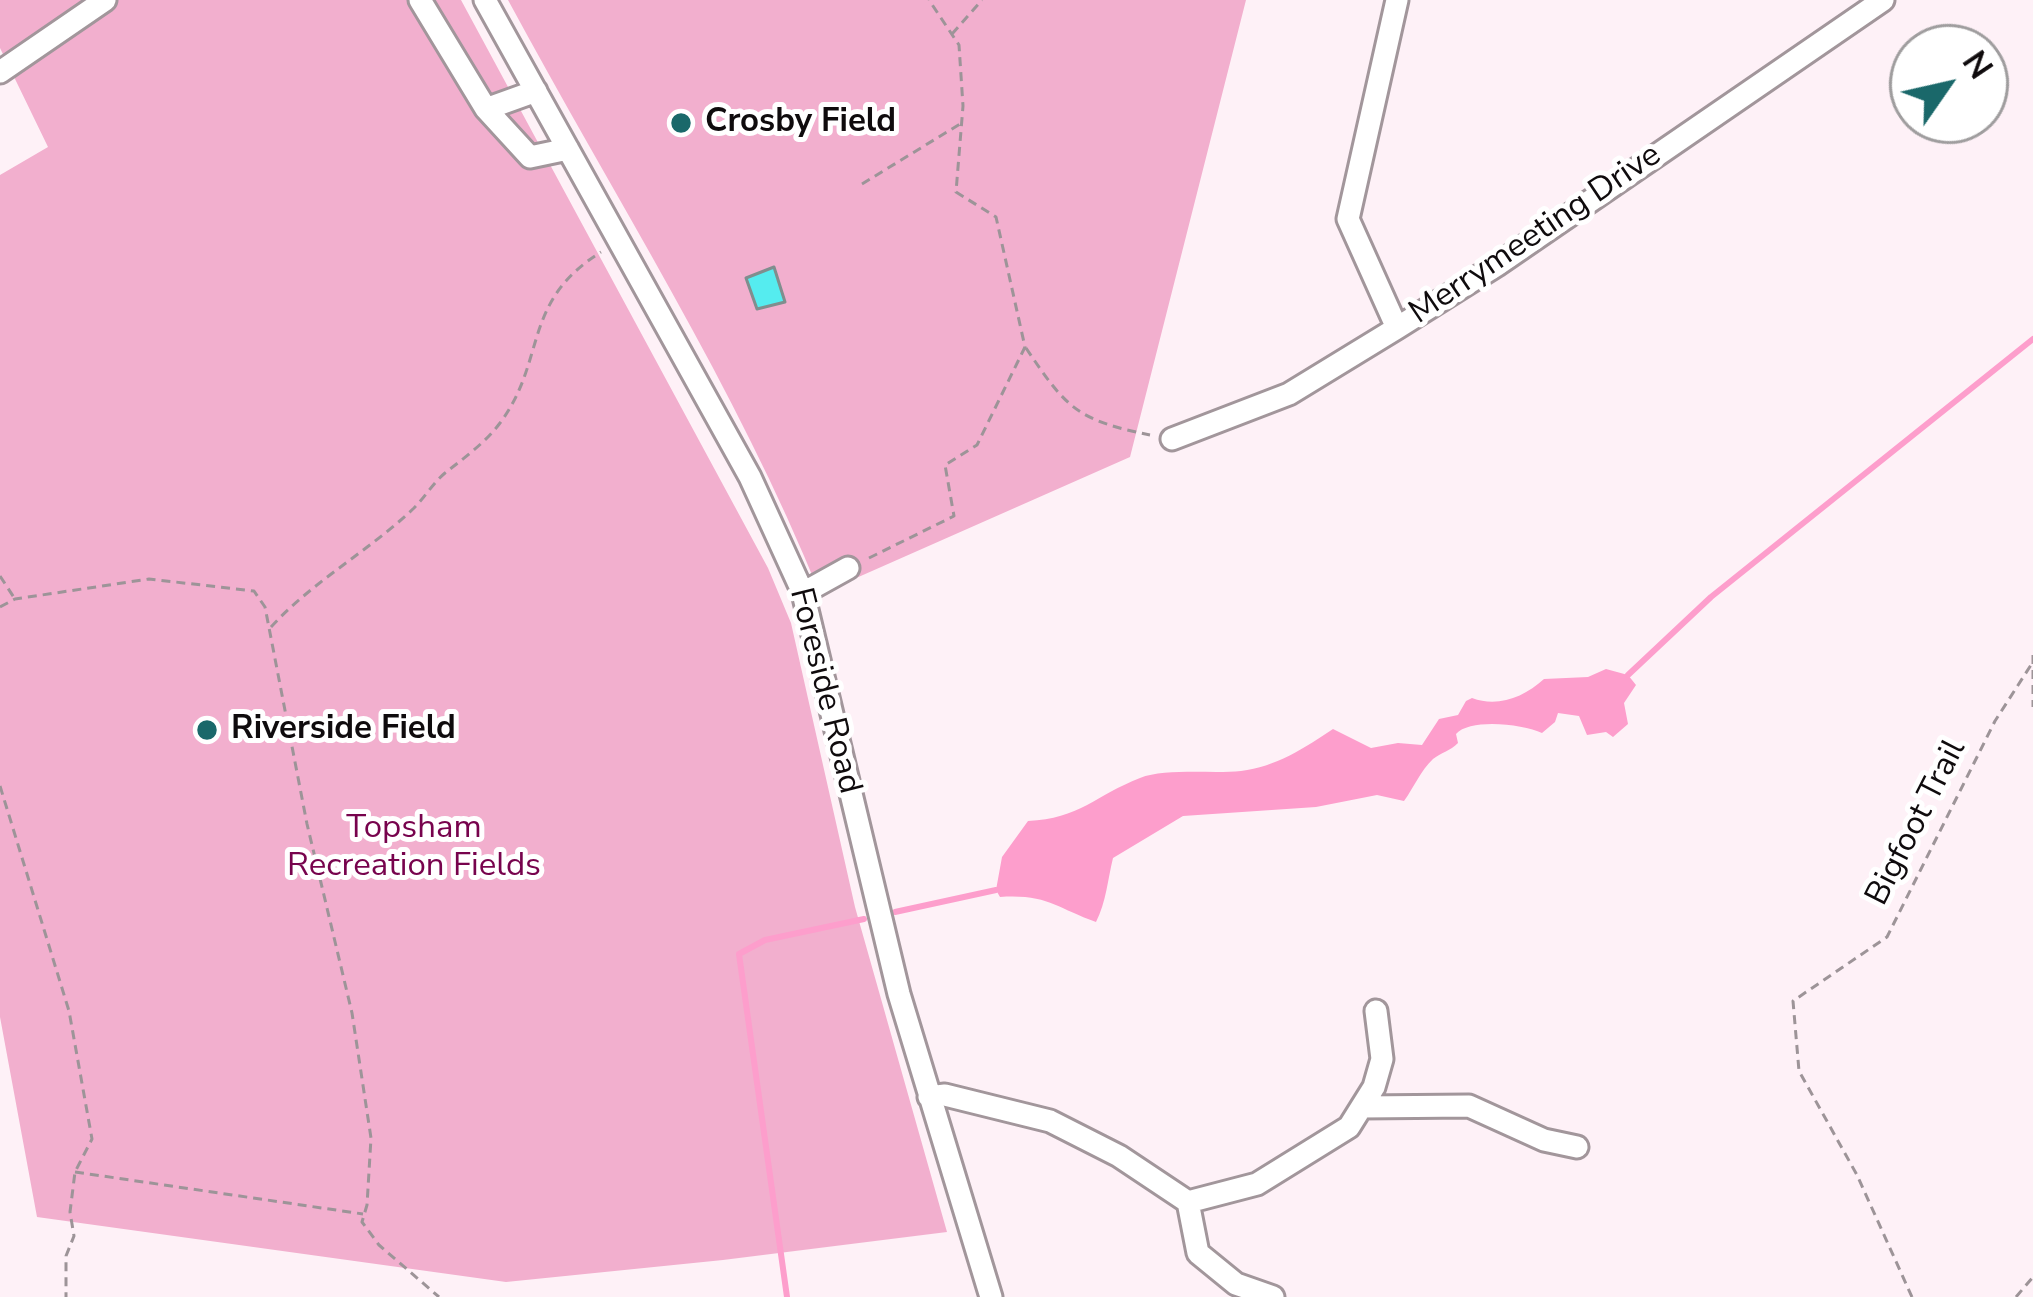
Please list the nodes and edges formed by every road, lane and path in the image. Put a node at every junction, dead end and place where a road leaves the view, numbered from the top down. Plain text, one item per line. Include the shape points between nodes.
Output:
1 (105, 0) edge
2 (485, 0) edge
3 (928, 0) edge
4 (982, 0) edge
5 (1397, 0) edge
6 (1883, 0) edge
7 (425, 2) edge
8 (952, 34) junction
9 (0, 72) edge
10 (536, 91) junction
11 (486, 109) junction
12 (962, 123) junction
13 (568, 149) junction
14 (862, 184) dead end
15 (608, 248) dead end
16 (1397, 328) junction
17 (1025, 347) junction
18 (1172, 439) joint
19 (848, 568) joint
20 (0, 576) edge
21 (803, 593) junction
22 (15, 598) junction
23 (0, 607) edge
24 (269, 628) junction
25 (2033, 655) edge
26 (2031, 665) edge
27 (2033, 707) edge
28 (0, 786) edge
29 (1376, 1011) dead end
30 (929, 1097) junction
31 (1362, 1107) junction
32 (1577, 1147) dead end
33 (75, 1172) junction
34 (1188, 1202) junction
35 (364, 1214) junction
36 (2033, 1277) edge
37 (2016, 1296) edge
38 (66, 1297) edge
39 (439, 1297) edge
40 (991, 1297) edge
41 (1273, 1297) edge
42 (1912, 1297) edge

1 - 9 street
2 - 10 street, Foreside Road
3 - 8 path
4 - 8 path
5 - 16 street via 1348,219
6 - 16 street, Merrymeeting Drive
7 - 11 street
8 - 12 path
10 - 11 street
10 - 13 street, Foreside Road
11 - 13 street via 530,158
12 - 14 path
12 - 17 path via 956,192 996,217
13 - 21 street, Foreside Road via 750,477
15 - 24 path via 553,293 501,422
16 - 18 street, Merrymeeting Drive via 1289,394
17 - 18 path via 1059,397 1101,425
17 - 19 path via 977,445 945,465 954,516
19 - 21 street
20 - 22 path
21 - 30 street, Foreside Road
22 - 23 path
22 - 24 path via 149,579 237,588 254,591
24 - 35 path via 352,1013 371,1138
25 - 26 path
26 - 27 path
26 - 42 path, Bigfoot Trail via 1887,937 1793,1001 1799,1071
28 - 33 path via 78,1053 92,1139
29 - 31 street via 1382,1059
30 - 34 street via 1050,1121
30 - 40 street, Foreside Road
31 - 32 street via 1469,1106
31 - 34 street via 1349,1127 1257,1184
33 - 35 path
33 - 38 path
34 - 41 street via 1198,1252 1237,1284
35 - 39 path via 379,1245
36 - 37 path

